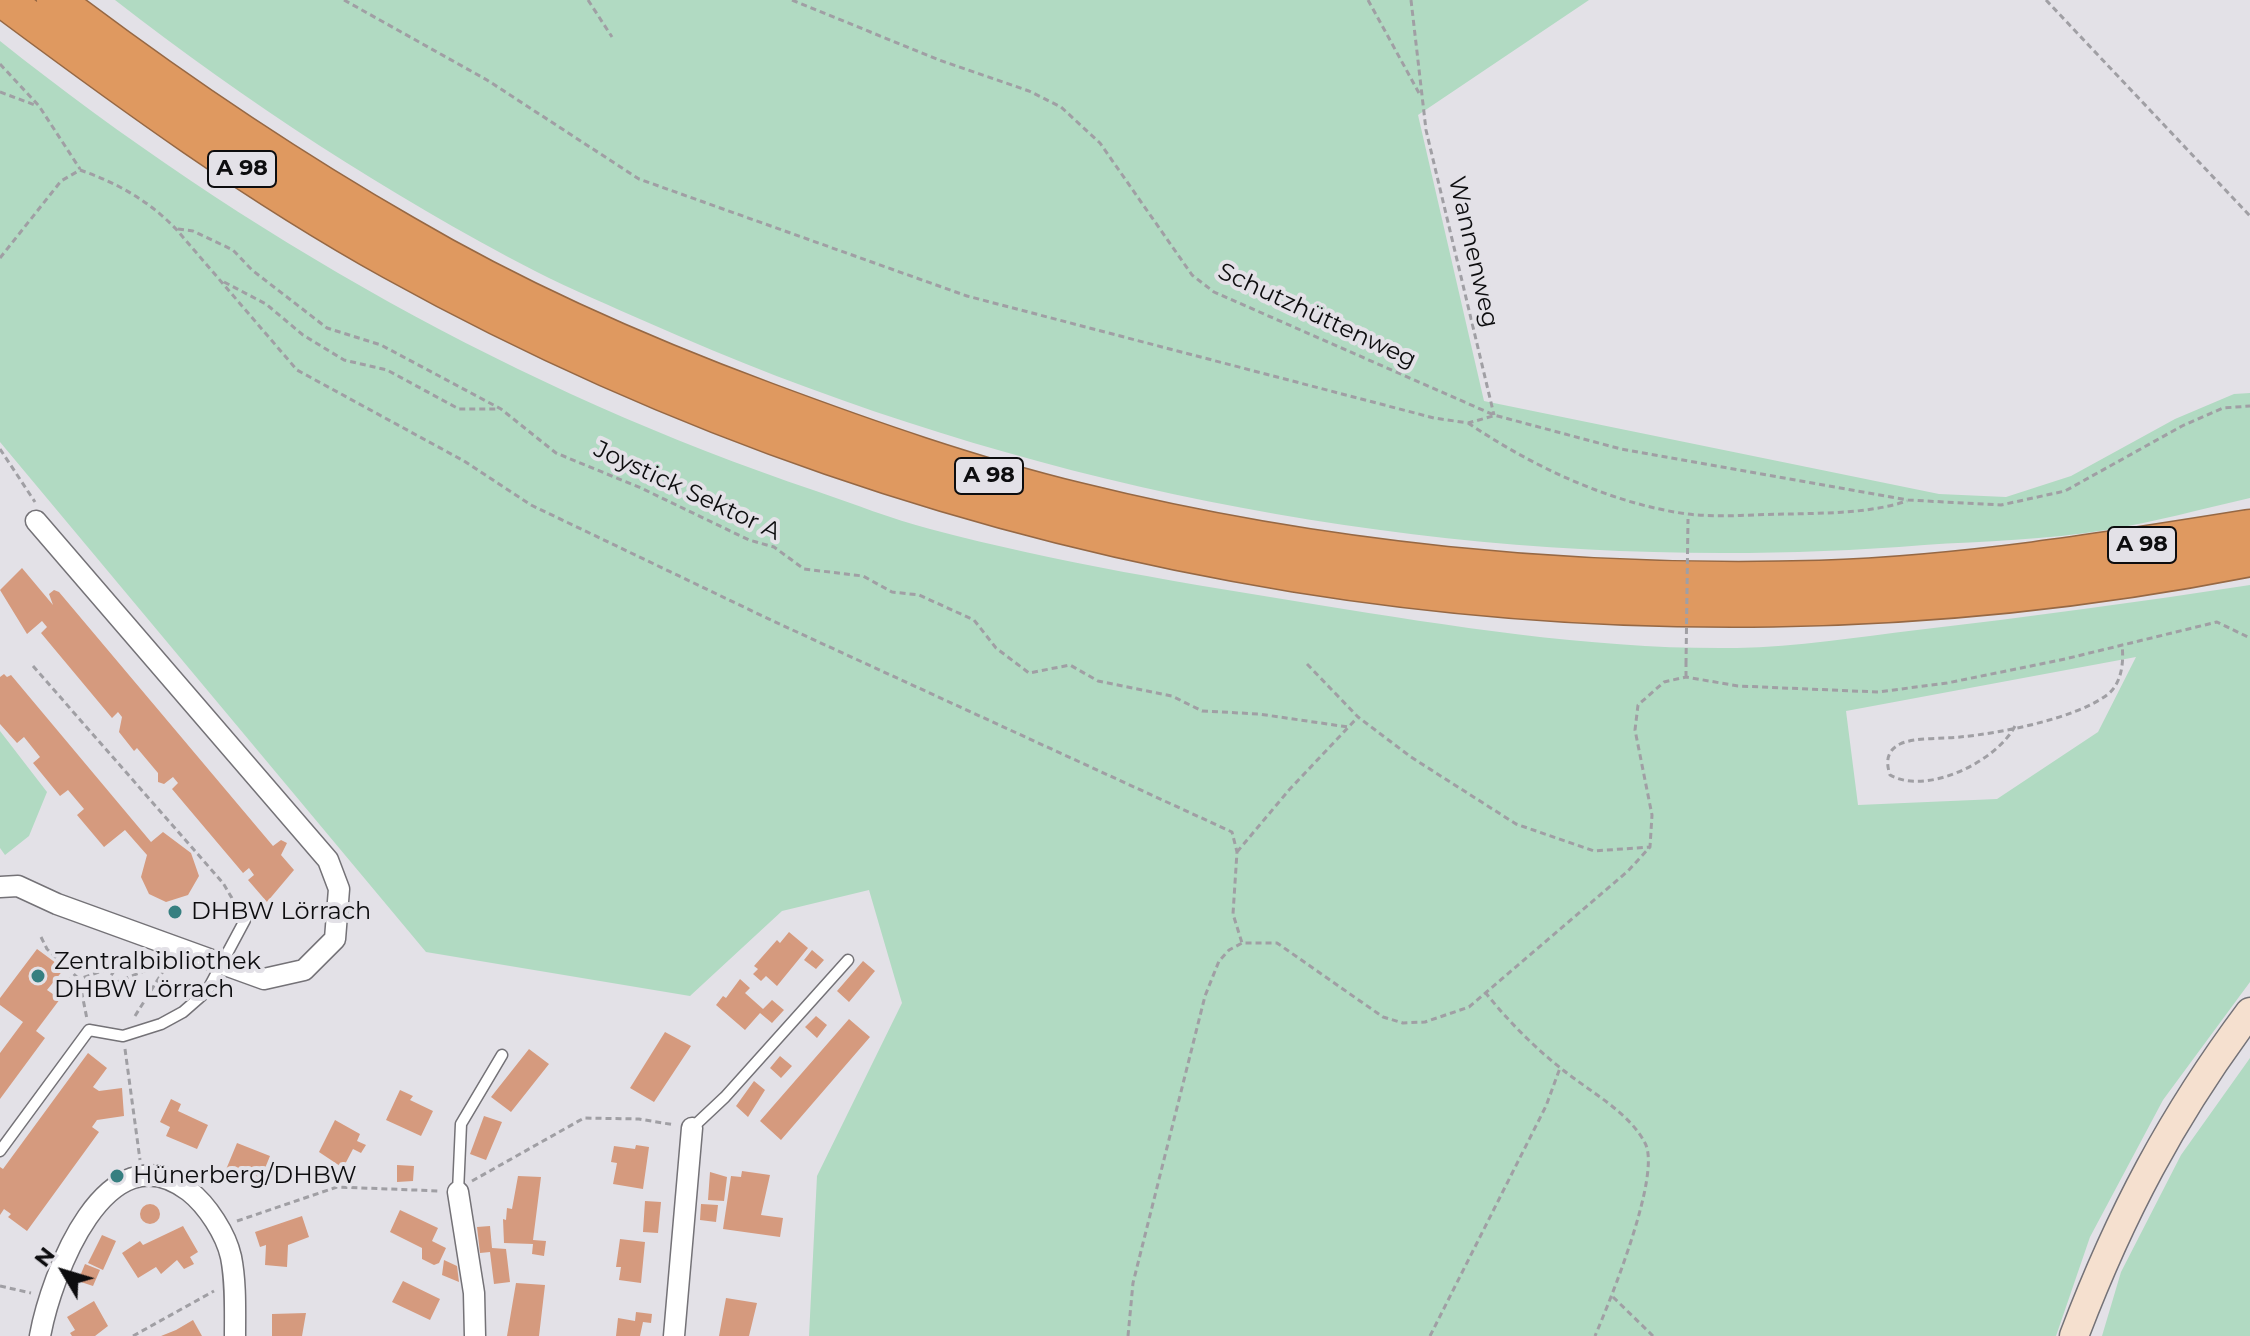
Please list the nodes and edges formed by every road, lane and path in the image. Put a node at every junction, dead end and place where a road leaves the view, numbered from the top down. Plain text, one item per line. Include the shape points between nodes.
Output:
1 (4, 0) edge
2 (55, 0) edge
3 (344, 0) edge
4 (588, 0) edge
5 (792, 0) edge
6 (1368, 0) edge
7 (1411, 0) edge
8 (2046, 0) edge
9 (612, 37) dead end
10 (0, 64) edge
11 (0, 92) edge
12 (1421, 96) junction
13 (39, 106) junction
14 (80, 170) junction
15 (2250, 216) edge
16 (176, 229) junction
17 (0, 258) edge
18 (222, 282) junction
19 (2250, 406) edge
20 (501, 409) junction
21 (1494, 415) junction
22 (1468, 423) junction
23 (0, 449) edge
24 (24, 480) dead end
25 (1908, 500) junction
26 (1688, 516) junction
27 (36, 521) dead end
28 (2250, 528) edge
29 (2250, 558) edge
30 (2250, 638) edge
31 (2122, 645) junction
32 (1307, 664) dead end
33 (33, 666) dead end
34 (1686, 677) junction
35 (1358, 717) junction
36 (2015, 726) junction
37 (1348, 727) junction
38 (1650, 847) junction
39 (1237, 852) junction
40 (0, 887) edge
41 (245, 920) joint
42 (41, 937) dead end
43 (1242, 943) junction
44 (848, 960) dead end
45 (221, 964) junction
46 (64, 979) dead end
47 (79, 979) junction
48 (1485, 992) junction
49 (2250, 1012) edge
50 (89, 1030) junction
51 (123, 1036) junction
52 (502, 1055) dead end
53 (1560, 1068) junction
54 (692, 1128) junction
55 (0, 1151) edge
56 (485, 1172) dead end
57 (142, 1176) junction
58 (422, 1191) dead end
59 (458, 1192) joint
60 (242, 1219) dead end
61 (233, 1279) junction
62 (0, 1286) edge
63 (21, 1291) dead end
64 (1612, 1296) junction
65 (40, 1336) edge
66 (133, 1336) edge
67 (235, 1336) edge
68 (475, 1336) edge
69 (674, 1336) edge
70 (1128, 1336) edge
71 (1430, 1336) edge
72 (1595, 1336) edge
73 (1653, 1336) edge
74 (2074, 1336) edge

1 - 29 highway, A 98 via 143,103 291,202 495,316 662,393 795,444 922,488 1064,528 1241,566 1411,592 1636,609 1827,609 2035,592
2 - 28 highway, A 98 via 157,78 305,175 514,292 681,369 867,439 1076,501 1255,540 1413,562 1636,579 1822,579 2033,563
3 - 22 path via 487,80 639,179 967,296
4 - 9 path
5 - 21 path, Schutzhüttenweg via 1061,107 1100,143 1192,275 1214,292
6 - 12 path
7 - 12 path
8 - 15 path
10 - 13 path
11 - 13 path
12 - 21 path, Wannenweg
13 - 14 path
14 - 16 path via 118,183
14 - 17 path via 61,181
16 - 18 path
16 - 20 path, Joystick Sektor A via 193,231 233,250 327,328 381,345
18 - 20 path via 266,304 344,360 387,370 459,409
18 - 39 path via 297,370 464,461 531,505 939,698 1211,819 1232,832
19 - 25 path via 2223,408 2182,426 2065,491 2001,505
20 - 37 path, Joystick Sektor A via 556,453 774,547 804,569 863,576 892,592 919,595 974,620 996,648 1029,673 1070,665 1098,681 1172,696 1202,711
21 - 22 path
21 - 25 path, Schutzhüttenweg via 1621,449
22 - 26 path via 1542,466 1633,502
23 - 24 path
25 - 26 path via 1887,507 1813,513
26 - 34 path, bridge
27 - 45 street via 328,860 339,889 335,939 304,970 264,979
30 - 31 path via 2217,622
31 - 34 path via 1947,683 1878,692 1738,686
31 - 36 path via 2125,662 2109,694 2071,712
32 - 35 path
33 - 41 path via 223,883
34 - 38 path via 1664,682 1638,705 1635,730 1652,815
35 - 37 path
35 - 38 path via 1516,824 1594,851
36 - 36 path via 1900,744 1886,763 1890,775 1901,782 1959,775 2009,738
37 - 39 path
38 - 48 path
39 - 43 path via 1233,914
40 - 45 street via 18,886
41 - 45 lane
42 - 47 path
43 - 48 path via 1277,943 1383,1017 1403,1023 1425,1022 1469,1007
43 - 70 path via 1219,961 1205,996 1133,1283
44 - 54 lane
45 - 51 lane via 207,991 183,1012
46 - 47 path
47 - 50 path
47 - 51 path via 117,966 104,987 169,961
48 - 53 path
49 - 74 main road via 2210,1065 2145,1171
50 - 51 lane
50 - 55 lane
51 - 57 path
52 - 59 lane via 461,1124
53 - 64 path via 1630,1122 1647,1145 1650,1178
53 - 71 path via 1534,1132
54 - 56 path via 639,1119 584,1118
54 - 69 street
57 - 61 street via 176,1181 194,1195 231,1255
57 - 65 street via 118,1187 76,1231 58,1269
58 - 60 path via 337,1187
59 - 68 street via 474,1293
61 - 66 path
61 - 67 street
62 - 63 path
64 - 72 path
64 - 73 path

